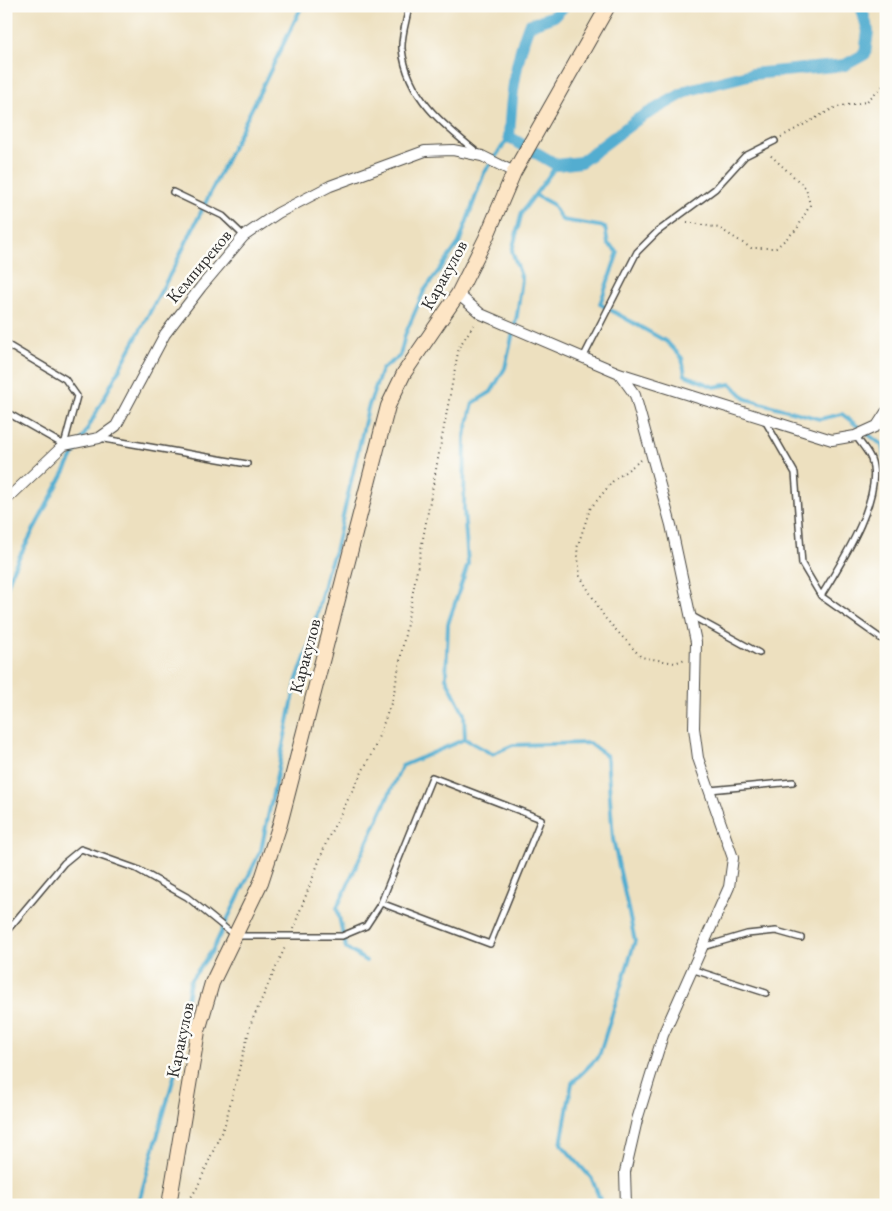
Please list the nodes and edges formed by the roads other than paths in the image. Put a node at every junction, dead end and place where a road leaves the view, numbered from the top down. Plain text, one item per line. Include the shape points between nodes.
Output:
1 (409, 6) edge
2 (608, 6) edge
3 (775, 141) road end
4 (482, 156) junction
5 (514, 172) junction
6 (173, 192) dead end
7 (244, 236) junction
8 (458, 294) junction
9 (6, 344) edge
10 (582, 358) junction
11 (619, 374) junction
12 (6, 412) edge
13 (886, 412) edge
14 (764, 419) junction
15 (856, 436) junction
16 (95, 439) junction
17 (67, 444) junction
18 (247, 464) dead end
19 (6, 500) edge
20 (821, 596) junction
21 (690, 615) junction
22 (886, 642) edge
23 (759, 653) dead end
24 (793, 782) dead end
25 (709, 790) junction
26 (381, 903) junction
27 (6, 932) edge
28 (235, 936) junction
29 (801, 938) dead end
30 (700, 948) junction
31 (691, 969) junction
32 (766, 993) dead end
33 (169, 1205) edge
34 (626, 1205) edge

1 - 4 lane via 402,48 411,83 437,120
2 - 5 main road, Каракулов
3 - 10 lane via 745,156 716,189 657,232 637,252
4 - 5 street, Кемпиреков
4 - 7 street, Кемпиреков via 453,150 425,151 330,186 278,213
5 - 8 main road, Каракулов
6 - 7 lane via 223,216
7 - 16 street, Кемпиреков via 165,334 116,426
8 - 10 street via 481,314
8 - 28 main road, Каракулов via 404,373 388,406 280,824 261,882
9 - 17 lane via 65,379 78,396
10 - 11 street
11 - 14 street
11 - 21 street via 635,395 672,525
12 - 17 lane
13 - 15 street via 877,426
14 - 15 street via 832,440
14 - 20 lane via 795,473 802,564
15 - 20 lane via 871,459 874,485 852,546
16 - 17 street, Кемпиреков
16 - 18 lane
17 - 19 street
20 - 22 lane
21 - 23 lane
21 - 25 street via 696,642 694,728 698,758
24 - 25 lane
25 - 30 street via 733,858 728,887
26 - 26 lane via 432,777 540,819 490,944
26 - 28 lane via 366,926 342,936
27 - 28 lane via 64,863 81,849 137,869 187,897
28 - 33 main road, Каракулов via 212,984 198,1031
29 - 30 lane via 776,931 747,934
30 - 31 street
31 - 32 lane
31 - 34 street via 663,1035 637,1120 625,1172

